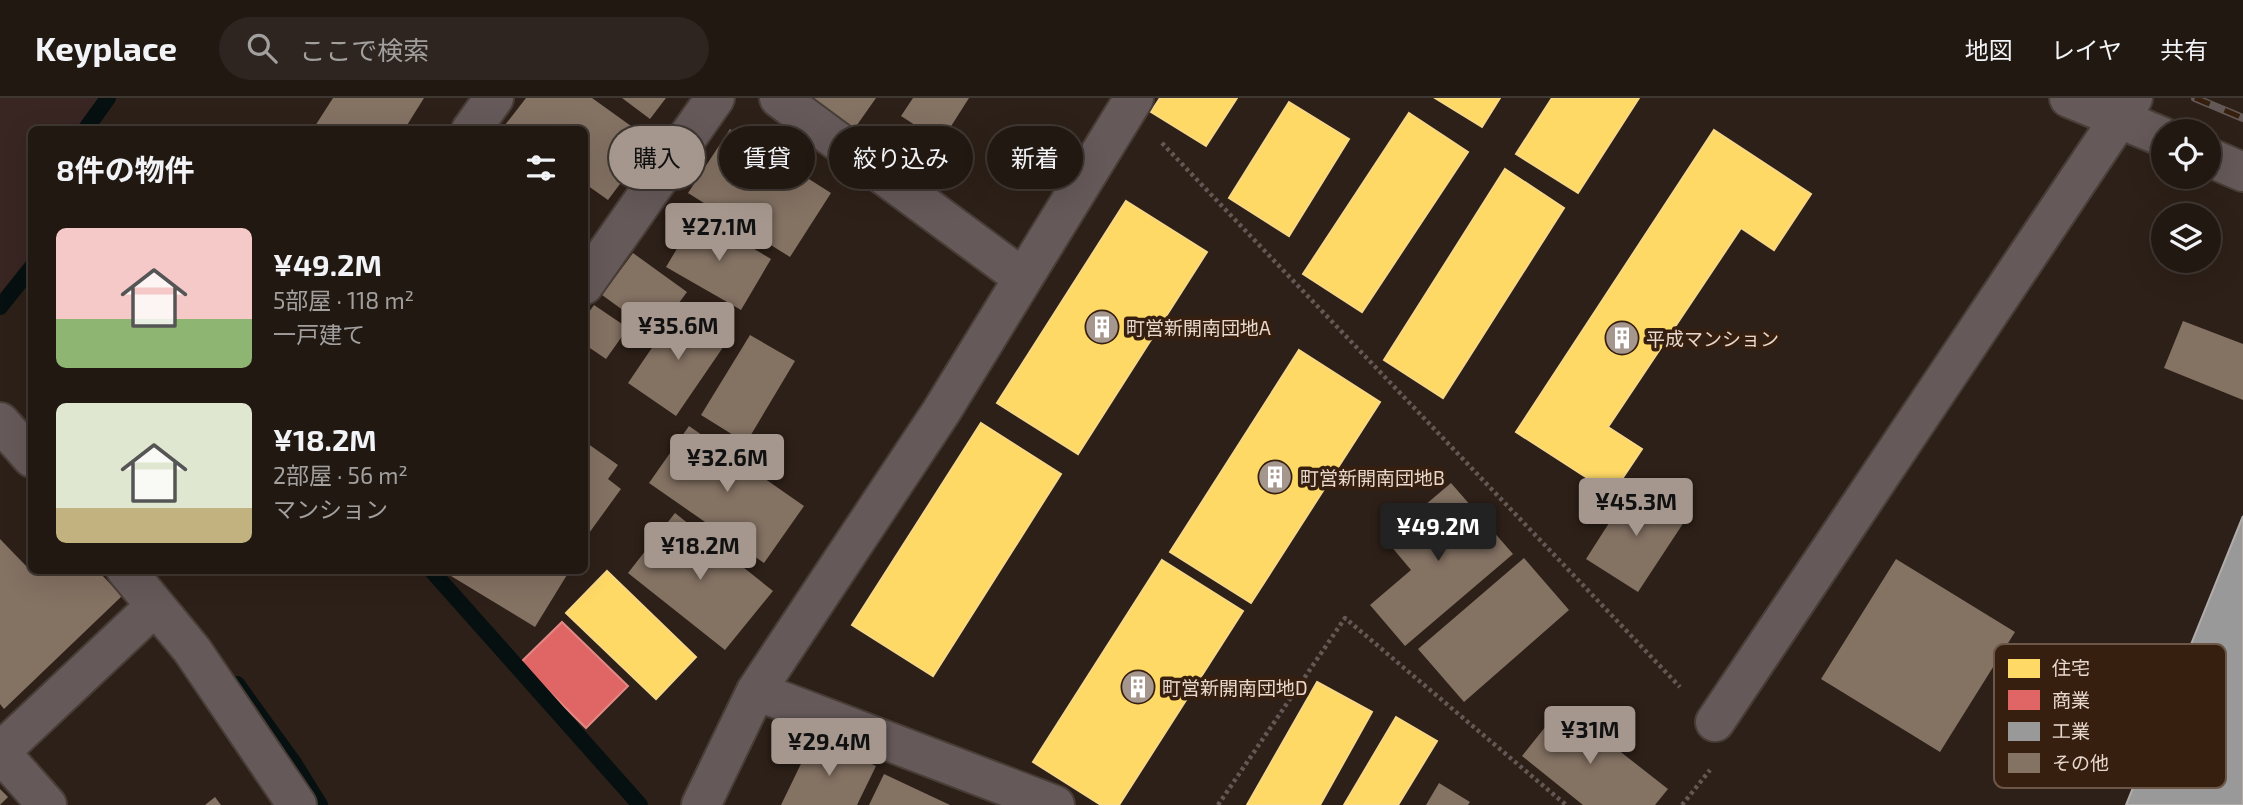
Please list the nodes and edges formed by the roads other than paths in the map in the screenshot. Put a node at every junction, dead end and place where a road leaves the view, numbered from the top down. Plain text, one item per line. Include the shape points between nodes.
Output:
1 (494, 98) edge
2 (715, 98) edge
3 (779, 98) edge
4 (2069, 98) edge
5 (1131, 102) edge
6 (2127, 108) edge
7 (474, 126) edge
8 (2151, 127) edge
9 (2221, 163) edge
10 (2243, 172) edge
11 (1023, 278) junction
12 (588, 279) edge
13 (0, 422) edge
14 (28, 453) edge
15 (129, 574) edge
16 (155, 606) junction
17 (756, 691) junction
18 (1714, 722) road end
19 (0, 752) edge
20 (47, 805) edge
21 (297, 805) edge
22 (701, 805) edge
23 (1055, 805) edge

1 - 7 street
2 - 12 street
3 - 11 street
4 - 6 street
5 - 11 street
6 - 8 street
6 - 18 street
9 - 10 street
11 - 17 street via 941,412
13 - 14 street
15 - 16 street
16 - 19 street
16 - 21 street via 192,650
17 - 22 street
17 - 23 street
19 - 20 street

